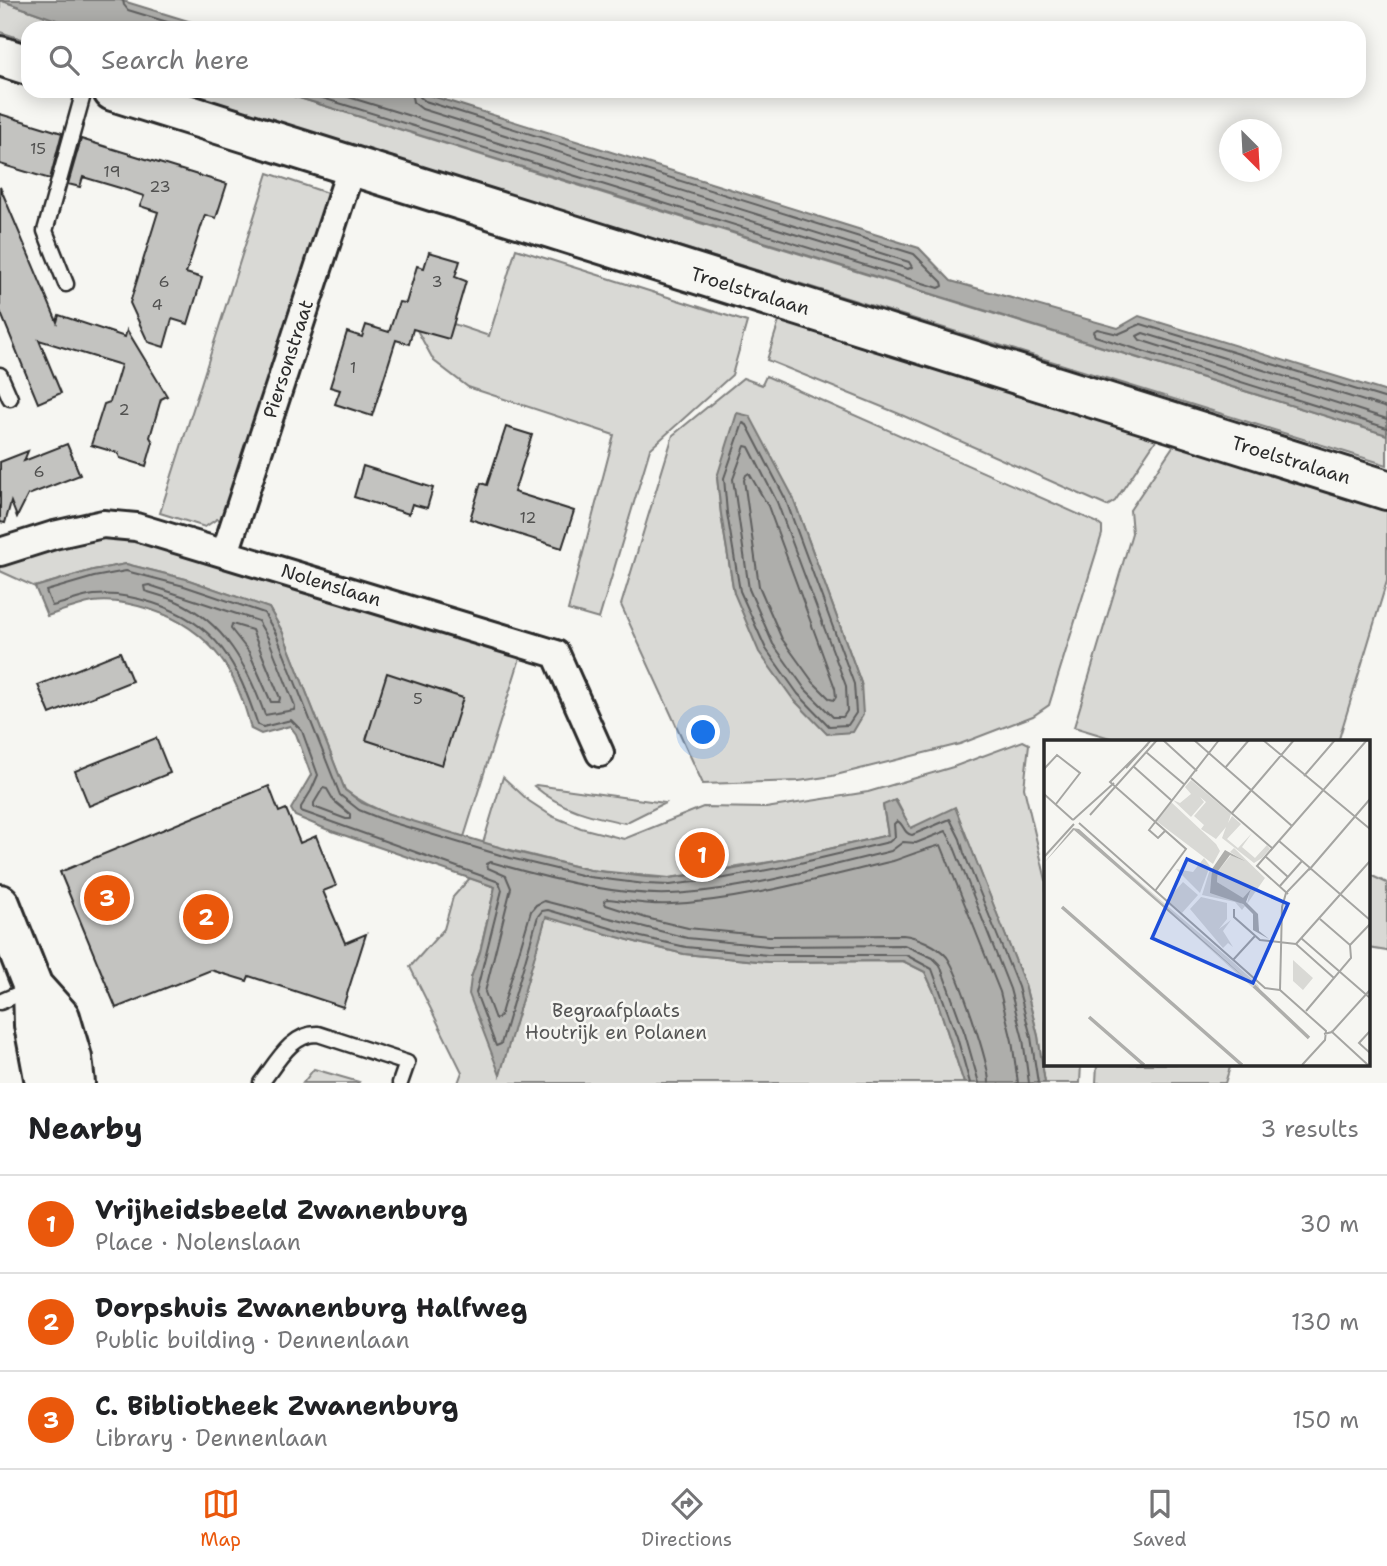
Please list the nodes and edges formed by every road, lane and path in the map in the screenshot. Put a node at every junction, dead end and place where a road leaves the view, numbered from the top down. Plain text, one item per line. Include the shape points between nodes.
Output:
1 (0, 56) edge
2 (21, 63) edge
3 (82, 98) edge
4 (136, 98) edge
5 (352, 165) junction
6 (66, 284) dead end
7 (0, 375) edge
8 (10, 398) dead end
9 (1387, 490) edge
10 (0, 552) edge
11 (225, 553) junction
12 (600, 753) dead end
13 (0, 904) edge
14 (16, 995) edge
15 (45, 1083) edge
16 (75, 1083) edge
17 (261, 1083) edge
18 (400, 1083) edge

1 - 2 street
3 - 6 lane via 45,231
4 - 5 street, Troelstralaan
5 - 9 street, Troelstralaan
5 - 11 street, Piersonstraat
7 - 8 lane
10 - 11 street, Nolenslaan via 103,524 136,527
11 - 12 street, Nolenslaan via 556,654
13 - 14 street
14 - 15 street via 34,1025
14 - 16 street via 60,1017
17 - 18 lane via 297,1039 310,1034 407,1063

